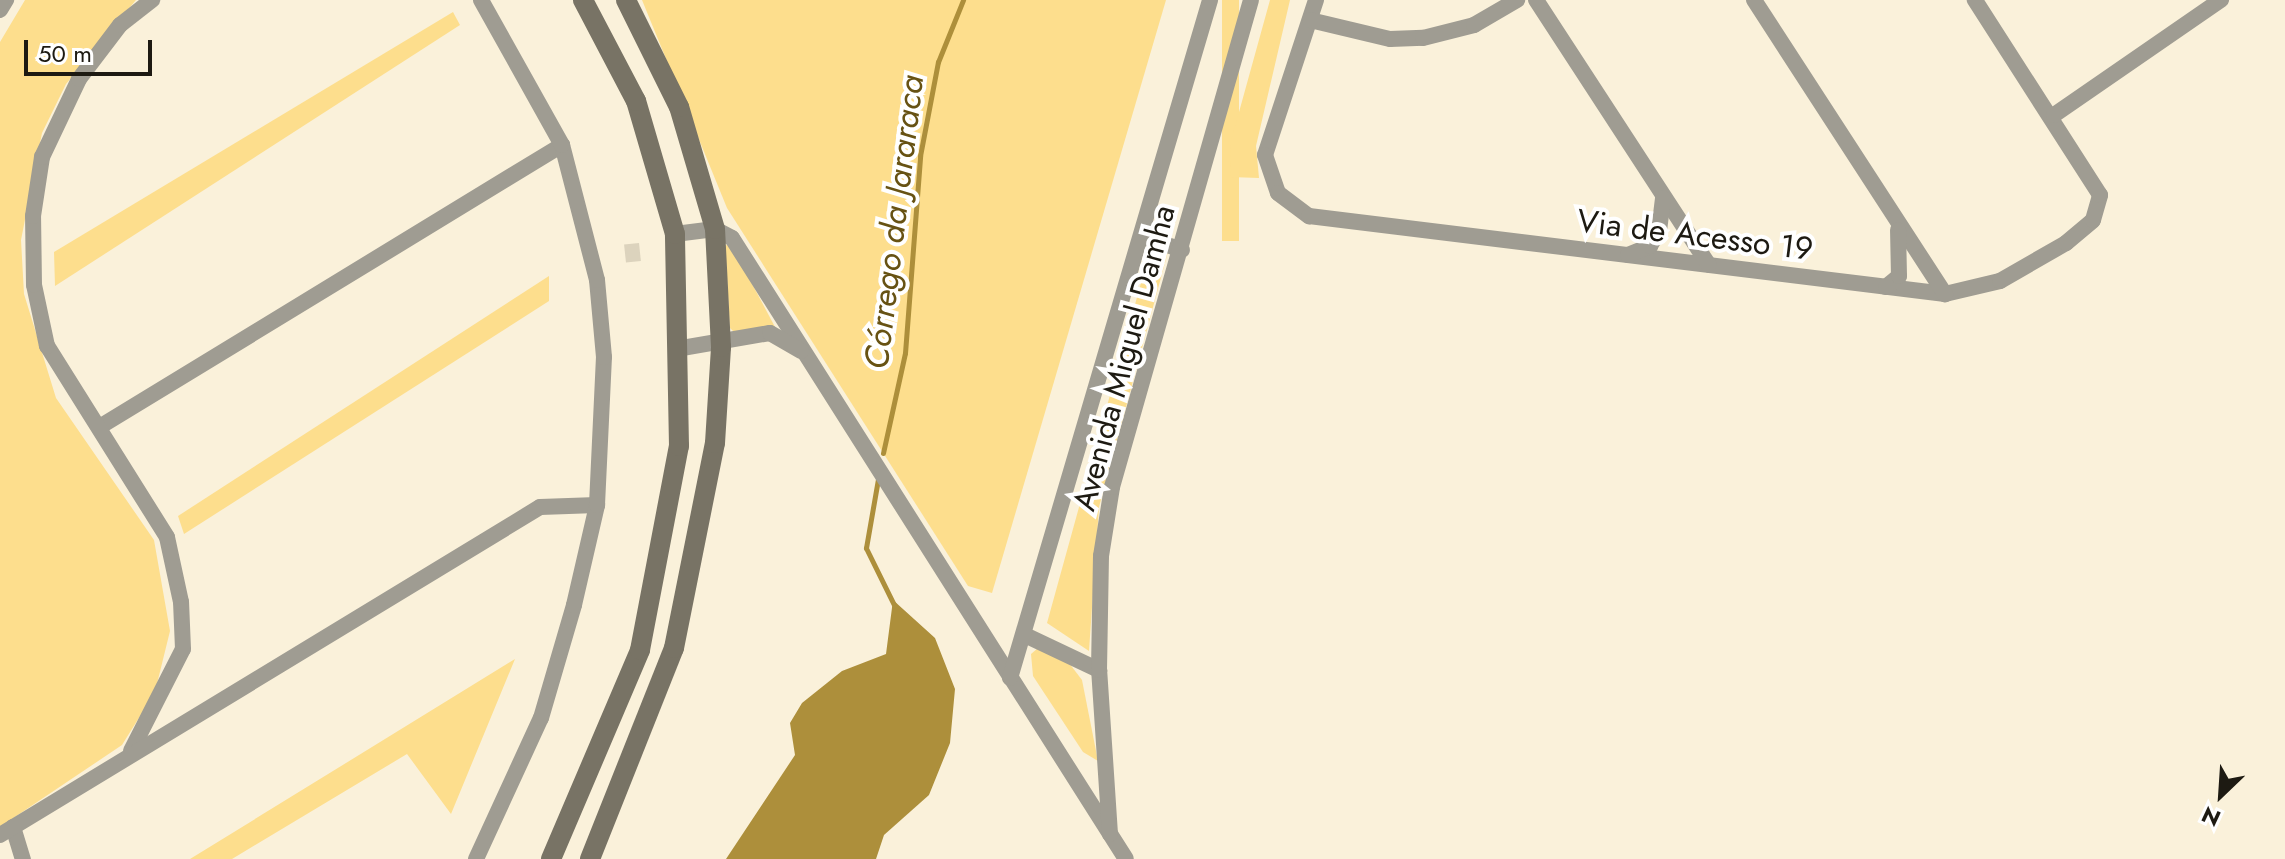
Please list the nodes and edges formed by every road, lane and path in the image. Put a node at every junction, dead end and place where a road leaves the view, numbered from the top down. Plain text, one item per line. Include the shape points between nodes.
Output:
1 (6, 0) edge
2 (152, 0) edge
3 (481, 0) edge
4 (583, 0) edge
5 (626, 0) edge
6 (1210, 0) edge
7 (1251, 0) edge
8 (1316, 0) edge
9 (1517, 0) edge
10 (1536, 0) edge
11 (1754, 0) edge
12 (1975, 0) edge
13 (2221, 0) edge
14 (0, 10) edge
15 (1310, 20) junction
16 (2054, 115) junction
17 (562, 145) junction
18 (1663, 198) junction
19 (1897, 224) junction
20 (715, 229) junction
21 (675, 234) junction
22 (1143, 237) junction
23 (1182, 250) junction
24 (1628, 255) junction
25 (1709, 265) junction
26 (1886, 287) junction
27 (1945, 294) junction
28 (721, 347) junction
29 (682, 348) junction
30 (802, 352) junction
31 (101, 426) junction
32 (597, 505) junction
33 (1027, 636) junction
34 (1099, 670) junction
35 (1010, 678) junction
36 (131, 751) junction
37 (7, 831) edge
38 (1110, 834) junction
39 (23, 859) edge
40 (476, 859) edge
41 (551, 859) edge
42 (590, 859) edge
43 (1126, 859) edge

1 - 14 street
2 - 31 street via 120,25 79,79 42,157 33,216 34,285 47,346
3 - 17 street
4 - 21 street via 636,101
5 - 20 street via 679,107
6 - 22 street, Avenida Miguel Damha
7 - 23 street, Avenida Miguel Damha
8 - 15 street
9 - 15 street via 1474,25 1423,38 1390,39
10 - 18 street
11 - 19 street
12 - 16 street
13 - 16 street
15 - 24 street, Via de Acesso 19 via 1265,155 1278,193 1309,216
16 - 27 street, Via de Acesso 19 via 2099,187 2093,220 2000,281
17 - 31 street
17 - 32 street via 597,280 604,357
18 - 24 street via 1659,231 1650,246
18 - 25 street
19 - 26 street via 1899,276
19 - 27 street
20 - 21 street
20 - 28 street
20 - 30 street via 732,238
21 - 29 street
22 - 23 street
22 - 33 street, Avenida Miguel Damha
23 - 34 street, Avenida Miguel Damha via 1112,487 1101,556
24 - 25 street, Via de Acesso 19
25 - 26 street, Via de Acesso 19
26 - 27 street, Via de Acesso 19
28 - 29 street
28 - 30 street via 770,333
28 - 42 street via 715,443 674,648
29 - 41 street via 677,460 640,650
30 - 35 street
31 - 36 street via 167,537 181,602 183,649
32 - 36 street via 540,507
32 - 40 street via 541,718
33 - 34 street
33 - 35 street, Avenida Miguel Damha
34 - 38 street, Avenida Miguel Damha
35 - 38 street
36 - 37 street
37 - 39 street
38 - 43 street

